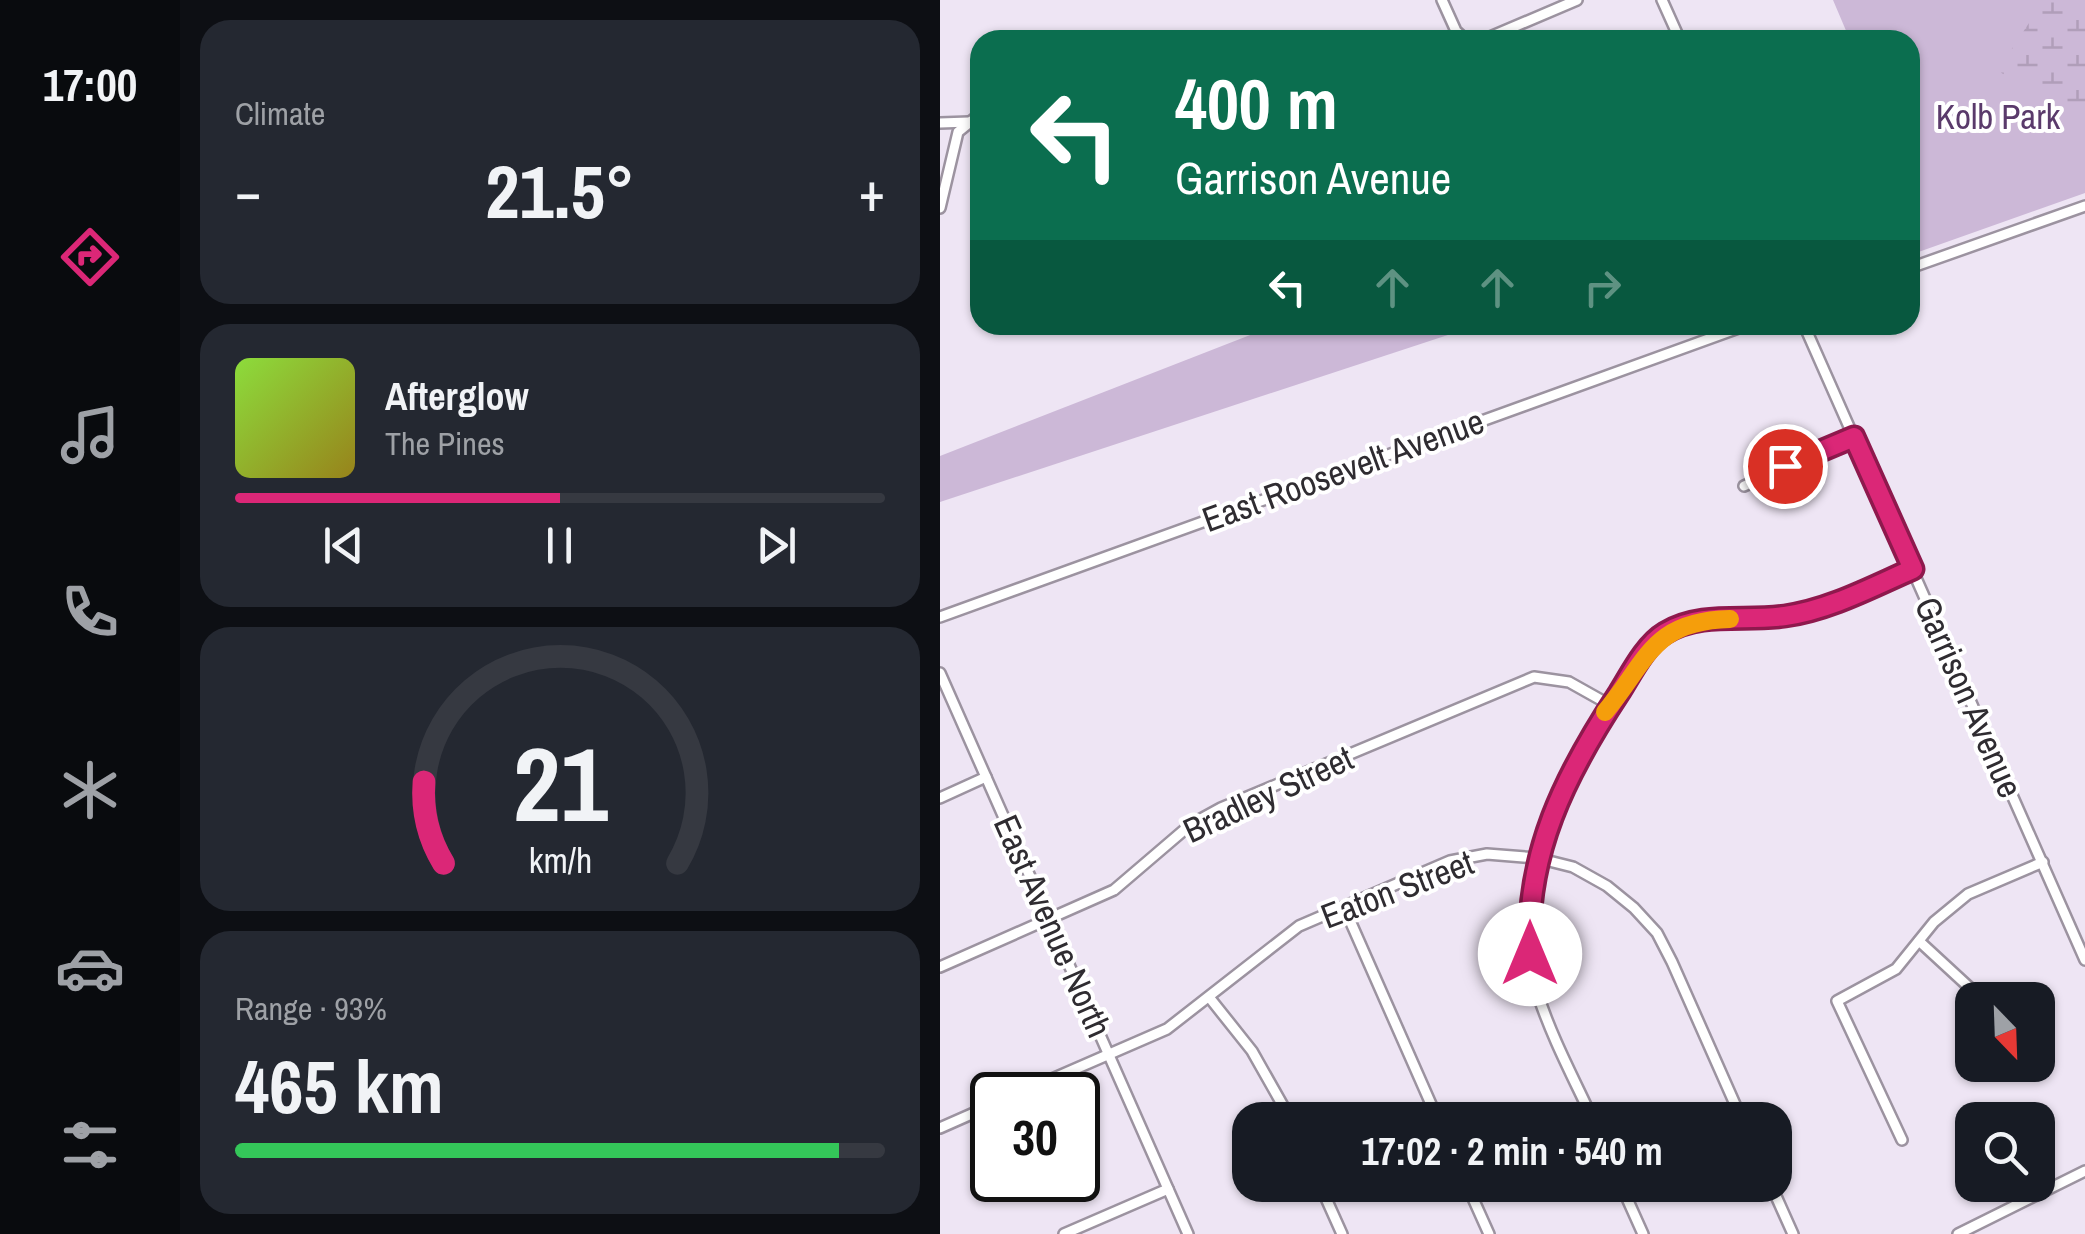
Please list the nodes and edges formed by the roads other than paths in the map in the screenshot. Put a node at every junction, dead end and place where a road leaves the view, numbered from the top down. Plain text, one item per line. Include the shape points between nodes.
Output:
1 (1442, 0) edge
2 (1577, 0) edge
3 (1662, 0) edge
4 (1456, 30) edge
5 (1506, 30) edge
6 (1676, 30) edge
7 (969, 122) joint
8 (940, 123) edge
9 (943, 182) edge
10 (2085, 206) edge
11 (940, 208) edge
12 (1920, 264) edge
13 (1719, 335) edge
14 (1808, 335) edge
15 (1854, 437) junction
16 (1744, 486) dead end
17 (1913, 569) junction
18 (940, 616) edge
19 (940, 674) edge
20 (1610, 705) junction
21 (986, 778) junction
22 (940, 798) edge
23 (1538, 858) junction
24 (2043, 862) junction
25 (1344, 908) junction
26 (1047, 917) junction
27 (1919, 941) junction
28 (2085, 960) edge
29 (940, 968) edge
30 (1963, 982) edge
31 (1210, 996) junction
32 (1111, 1055) junction
33 (1071, 1072) edge
34 (1280, 1102) edge
35 (1430, 1102) edge
36 (1584, 1102) edge
37 (1734, 1102) edge
38 (970, 1115) edge
39 (940, 1128) edge
40 (1902, 1140) dead end
41 (2085, 1170) edge
42 (1168, 1190) junction
43 (1328, 1202) edge
44 (1474, 1202) edge
45 (1629, 1202) edge
46 (1779, 1202) edge
47 (1064, 1234) edge
48 (1188, 1234) edge
49 (1342, 1234) edge
50 (1488, 1234) edge
51 (1643, 1234) edge
52 (1793, 1234) edge
53 (1958, 1234) edge

1 - 4 street
2 - 5 street
3 - 6 street
7 - 8 street
7 - 9 street via 958,132
9 - 11 street
10 - 12 street
13 - 18 street, East Roosevelt Avenue
14 - 15 street, Garrison Avenue
15 - 16 street
15 - 17 street, Garrison Avenue
17 - 20 street via 1812,610 1697,620 1664,634
17 - 24 street, Garrison Avenue
19 - 21 street, East Avenue North
20 - 23 street via 1566,777
20 - 26 street, Bradley Street via 1569,682 1534,677 1222,808 1190,825 1114,890
21 - 22 street
21 - 26 street, East Avenue North
23 - 25 street, Eaton Street via 1487,854 1450,861
23 - 36 street via 1528,916 1538,994
23 - 37 street, Eaton Street via 1607,886 1657,933
24 - 27 street via 1968,894
24 - 28 street, Garrison Avenue
25 - 31 street, Eaton Street via 1299,926
25 - 35 street
26 - 29 street, Bradley Street
26 - 32 street, East Avenue North
27 - 30 street
27 - 40 street via 1884,978 1837,1001
31 - 32 street, Eaton Street via 1168,1028
31 - 34 street
32 - 33 street, Eaton Street
32 - 42 street, East Avenue North
38 - 39 street
41 - 53 street
42 - 47 street
42 - 48 street, East Avenue North
43 - 49 street
44 - 50 street
45 - 51 street
46 - 52 street

